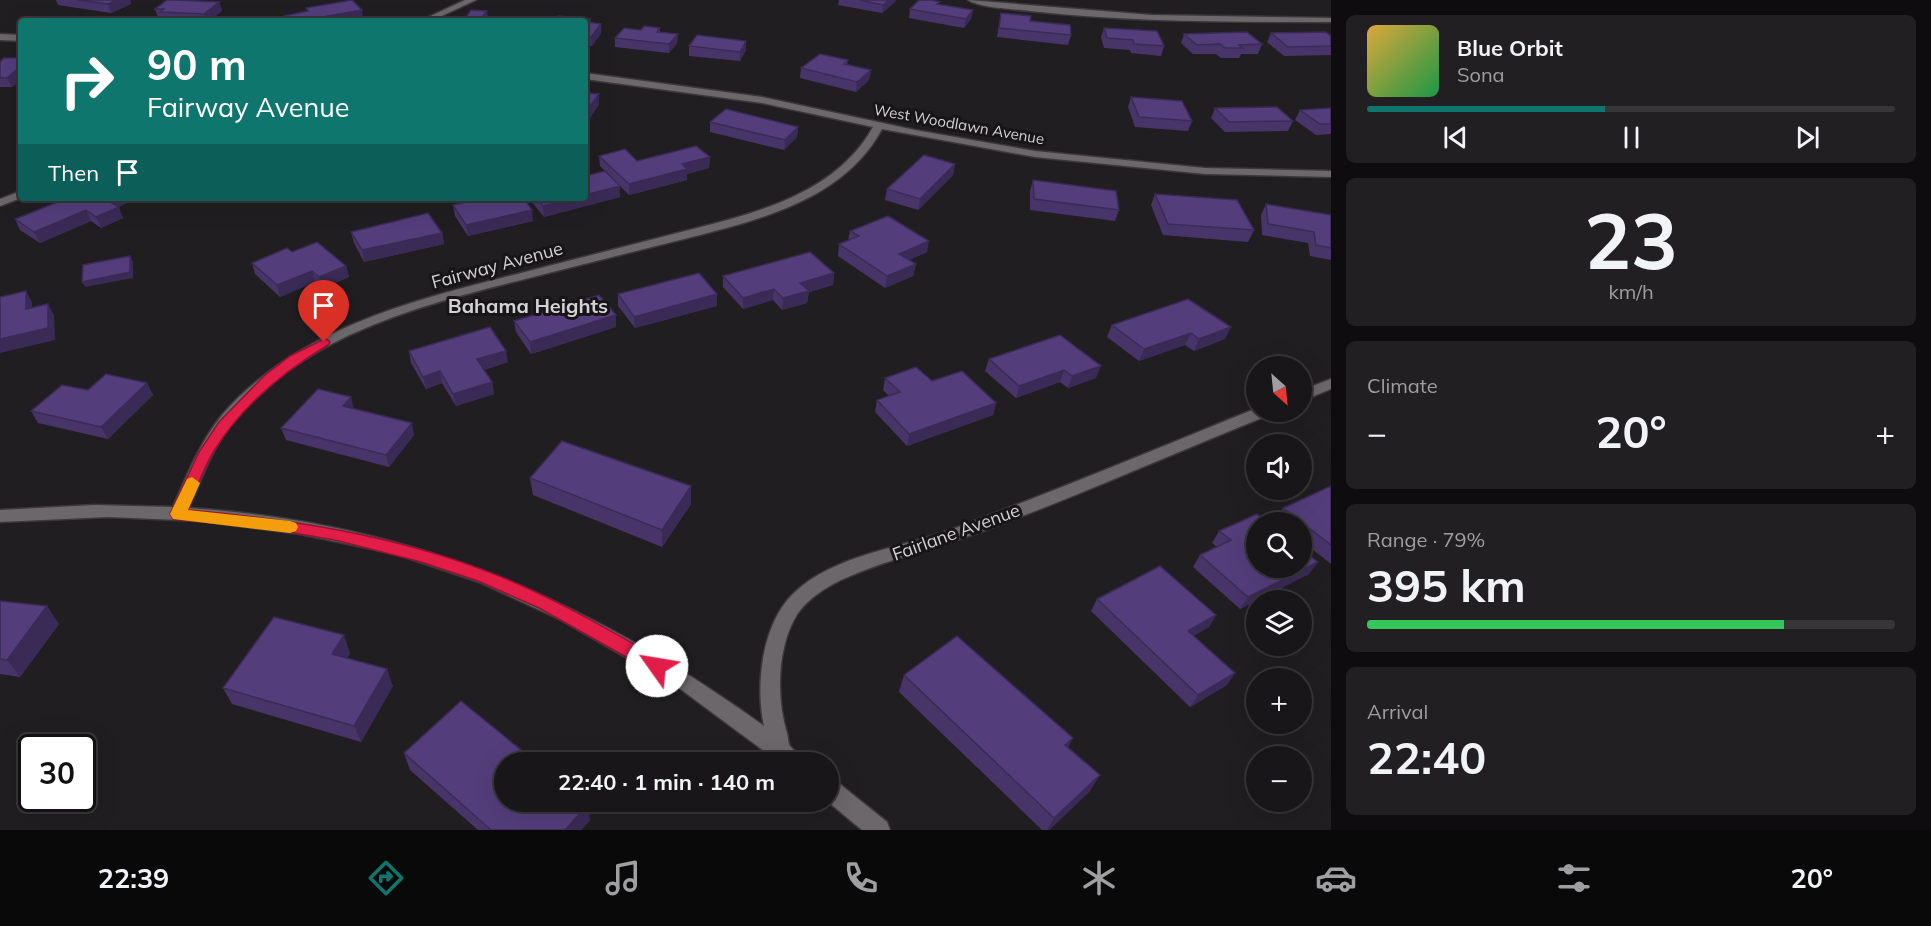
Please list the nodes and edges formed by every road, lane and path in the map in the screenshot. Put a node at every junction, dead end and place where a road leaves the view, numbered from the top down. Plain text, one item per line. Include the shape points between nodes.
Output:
1 (472, 0) edge
2 (972, 0) edge
3 (431, 18) edge
4 (1331, 20) edge
5 (0, 37) edge
6 (18, 38) edge
7 (588, 76) edge
8 (879, 125) junction
9 (1331, 174) edge
10 (18, 195) edge
11 (0, 203) edge
12 (1331, 384) edge
13 (1312, 392) edge
14 (1246, 418) edge
15 (178, 514) junction
16 (0, 516) edge
17 (781, 750) junction
18 (783, 752) edge
19 (839, 797) edge
20 (879, 830) edge

1 - 3 street
2 - 4 street via 1107,16
5 - 6 street
7 - 8 street, West Woodlawn Avenue via 762,100
8 - 9 street, West Woodlawn Avenue via 1091,161 1205,171
8 - 15 street, Fairway Avenue via 867,146 845,169 821,185 748,219 444,296 324,342 268,379 224,425 206,452
10 - 11 street
12 - 13 street
14 - 17 street, Fairlane Avenue via 955,535 831,576 800,599 784,624 775,652 772,716
15 - 16 street via 109,511
15 - 17 street via 335,534 423,556 484,577 545,604 638,654
17 - 18 street
19 - 20 street

